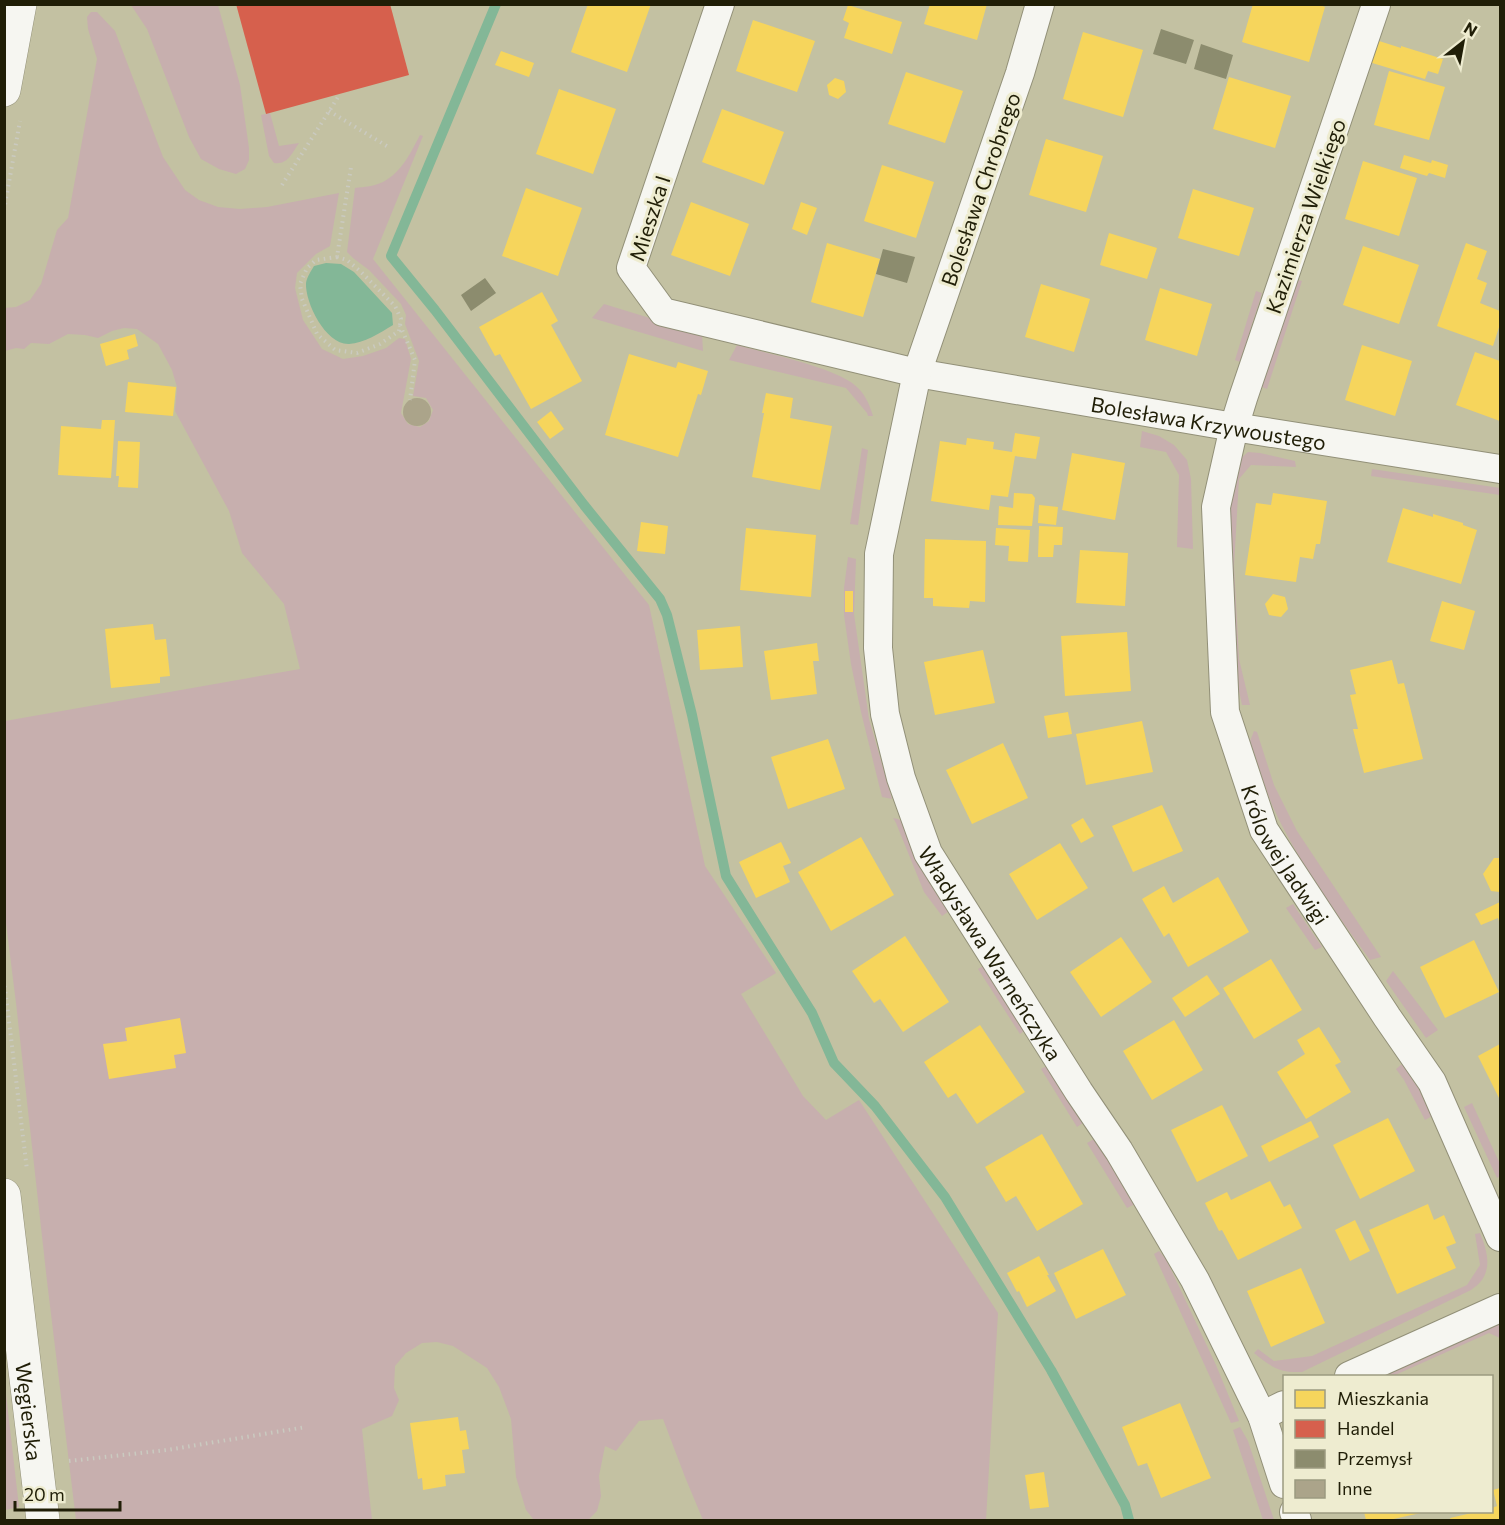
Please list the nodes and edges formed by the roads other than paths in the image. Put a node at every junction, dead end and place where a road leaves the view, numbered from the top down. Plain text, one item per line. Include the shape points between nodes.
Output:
1 (20, 4) edge
2 (720, 4) edge
3 (1040, 4) edge
4 (1376, 5) edge
5 (4, 90) edge
6 (917, 374) junction
7 (1234, 427) junction
8 (1500, 470) edge
9 (4, 1196) edge
10 (1500, 1237) edge
11 (1500, 1308) edge
12 (1353, 1375) edge
13 (1273, 1411) edge
14 (1283, 1477) edge
15 (43, 1521) edge

1 - 5 main road
2 - 6 street, Mieszka I via 631,268 663,312
3 - 6 street, Bolesława Chrobrego
4 - 7 street, Kazimierza Wielkiego
6 - 7 street, Bolesława Krzywoustego
6 - 13 street, Władysława Warneńczyka via 879,554 878,648 885,714 901,778 928,853 1124,1160
7 - 8 street, Bolesława Krzywoustego
7 - 10 street, Królowej Jadwigi via 1216,507 1225,712 1264,830 1432,1082
9 - 15 main road, Węgierska
11 - 12 street
13 - 14 street, Władysława Warneńczyka

